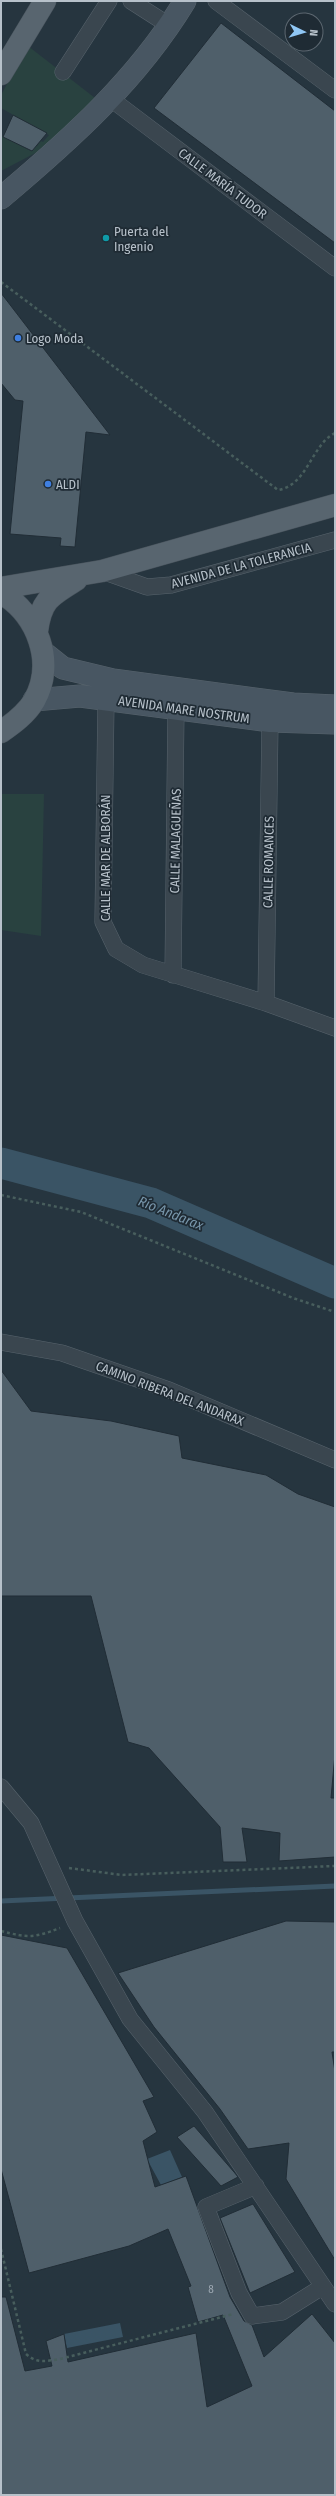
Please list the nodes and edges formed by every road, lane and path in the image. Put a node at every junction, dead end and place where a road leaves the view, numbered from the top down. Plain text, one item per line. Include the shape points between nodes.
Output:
1 (45, 1) edge
2 (109, 1) edge
3 (131, 1) edge
4 (185, 1) edge
5 (216, 1) edge
6 (170, 26) junction
7 (63, 72) dead end
8 (1, 74) edge
9 (335, 90) edge
10 (111, 99) junction
11 (10, 186) edge
12 (1, 198) edge
13 (335, 268) edge
14 (1, 282) edge
15 (335, 433) edge
16 (335, 505) edge
17 (335, 540) edge
18 (94, 572) junction
19 (1, 588) edge
20 (1, 593) edge
21 (37, 632) junction
22 (43, 652) junction
23 (106, 699) junction
24 (34, 700) junction
25 (335, 706) edge
26 (176, 707) junction
27 (270, 721) junction
28 (335, 723) edge
29 (1, 732) edge
30 (173, 975) junction
31 (266, 1003) junction
32 (335, 1028) edge
33 (1, 1195) edge
34 (335, 1312) edge
35 (1, 1342) edge
36 (335, 1460) edge
37 (1, 1787) edge
38 (335, 1866) edge
39 (54, 1873) junction
40 (75, 1921) junction
41 (1, 1931) edge
42 (256, 2186) junction
43 (1, 2249) edge
44 (322, 2287) junction
45 (335, 2304) edge
46 (252, 2316) junction

1 - 8 main road
2 - 7 street
3 - 6 street
4 - 6 street
5 - 9 street
6 - 10 street via 141,66
10 - 11 street via 90,120
10 - 13 street, CALLE MARÍA TUDOR
11 - 12 street
14 - 15 path via 278,490 293,484
16 - 18 main road, AVENIDA DE LA TOLERANCIA
17 - 18 street, AVENIDA DE LA TOLERANCIA via 171,585 147,587
18 - 19 main road, AVENIDA DE LA TOLERANCIA
18 - 21 main road, AVENIDA DE LA TOLERANCIA via 53,594 40,611
20 - 21 main road via 12,599 27,614
21 - 22 main road
22 - 24 main road via 42,677
22 - 25 street, AVENIDA MARE NOSTRUM via 63,668 114,680 293,704
23 - 24 street, AVENIDA MARE NOSTRUM via 69,696
23 - 26 street, AVENIDA MARE NOSTRUM
23 - 30 street, CALLE MAR DE ALBORÁN via 103,922 116,949 143,965
24 - 29 main road via 18,721
26 - 27 street, AVENIDA MARE NOSTRUM
26 - 30 street, CALLE MALAGUEÑAS
27 - 28 street, AVENIDA MARE NOSTRUM
27 - 31 street, CALLE ROMANCES
30 - 31 street, CALLE MAR DE ALBORÁN
31 - 32 street, CALLE MAR DE ALBORÁN
33 - 34 path via 81,1212 293,1298
35 - 36 street, CAMINO RIBERA DEL ANDARAX via 62,1353 154,1385
37 - 39 street via 31,1823
38 - 39 path via 122,1875
39 - 40 street
40 - 41 path via 37,1937
40 - 42 street via 130,2020 205,2112
42 - 44 street
42 - 46 street via 206,2206 239,2293
43 - 46 path via 26,2354 33,2360 42,2362 60,2359 229,2314
44 - 45 street
44 - 46 street via 282,2312

